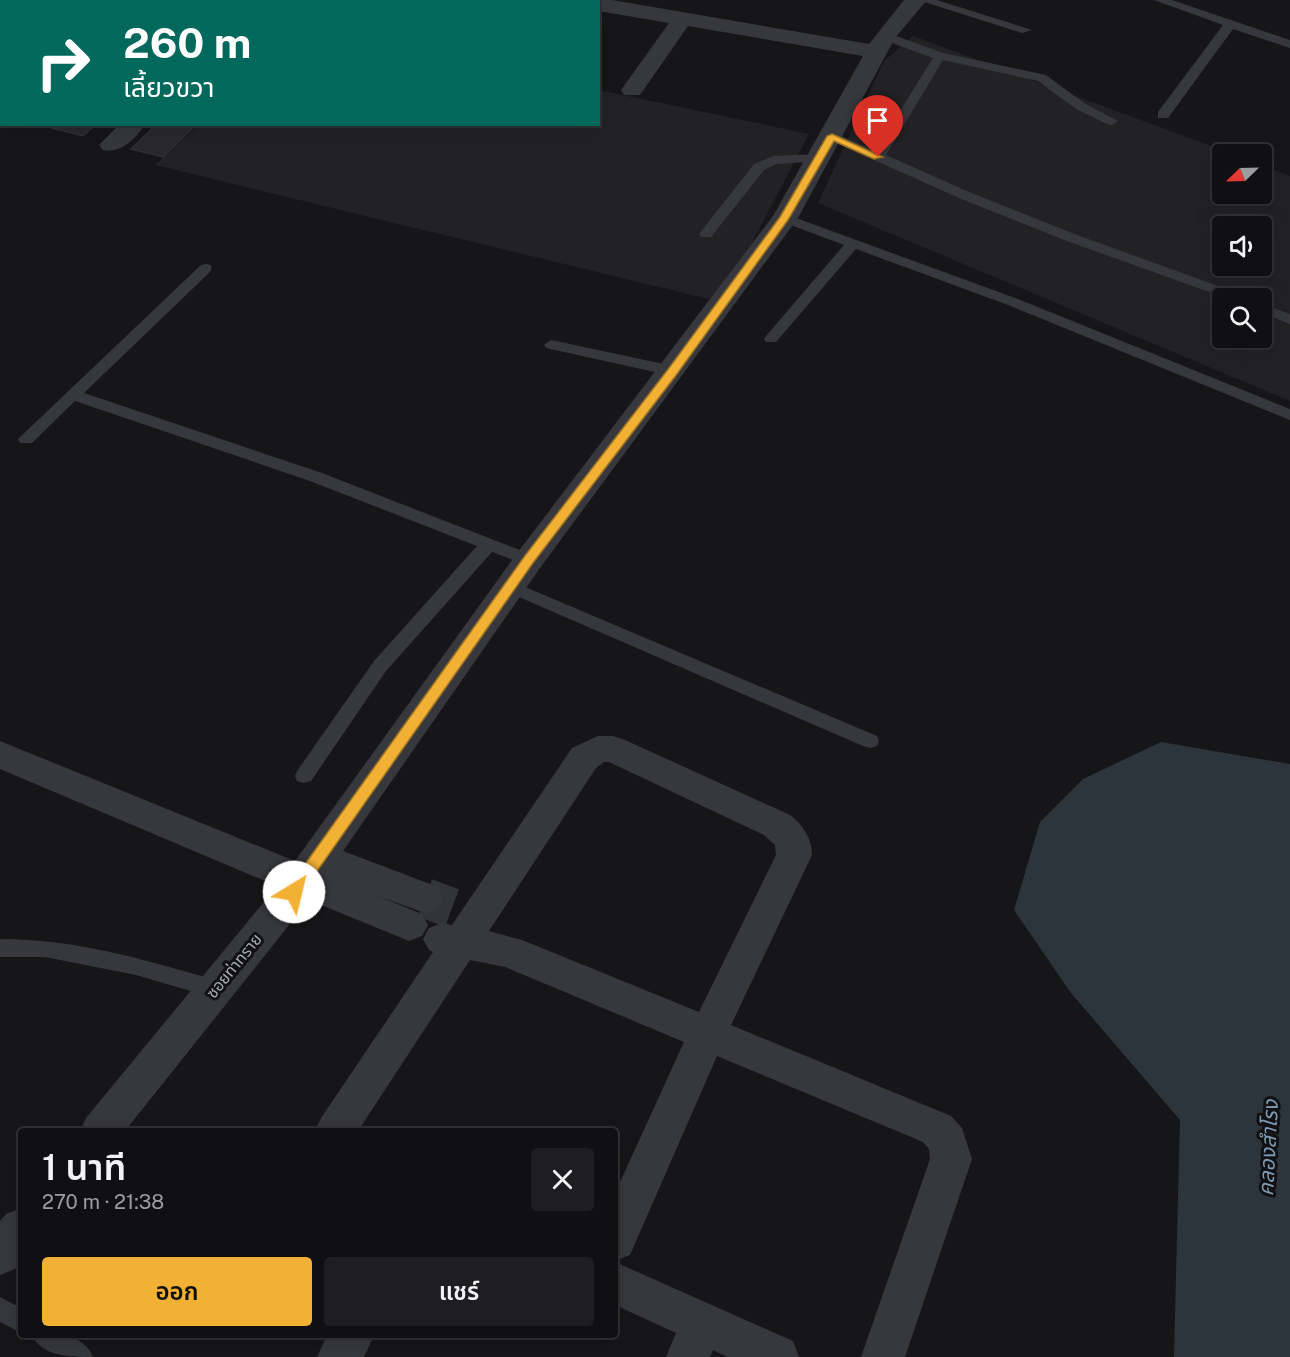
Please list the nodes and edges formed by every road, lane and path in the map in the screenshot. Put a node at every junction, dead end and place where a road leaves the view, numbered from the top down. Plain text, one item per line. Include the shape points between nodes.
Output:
1 (916, 0) edge
2 (924, 0) edge
3 (1160, 0) edge
4 (600, 4) edge
5 (683, 18) junction
6 (1230, 24) junction
7 (1026, 30) dead end
8 (881, 44) junction
9 (1290, 44) edge
10 (940, 56) junction
11 (632, 90) dead end
12 (1163, 115) dead end
13 (1112, 121) dead end
14 (132, 126) edge
15 (111, 145) dead end
16 (826, 147) junction
17 (878, 157) junction
18 (785, 218) junction
19 (706, 234) dead end
20 (853, 243) junction
21 (206, 268) dead end
22 (1212, 288) edge
23 (1272, 312) edge
24 (1290, 319) edge
25 (771, 339) dead end
26 (550, 345) dead end
27 (673, 371) junction
28 (74, 395) junction
29 (1290, 415) edge
30 (26, 439) dead end
31 (489, 544) junction
32 (529, 560) junction
33 (511, 587) junction
34 (870, 741) dead end
35 (0, 754) edge
36 (304, 776) dead end
37 (311, 869) junction
38 (443, 923) junction
39 (0, 948) edge
40 (215, 989) junction
41 (708, 1033) junction
42 (102, 1128) edge
43 (337, 1128) edge
44 (18, 1232) edge
45 (618, 1233) edge
46 (0, 1254) edge
47 (618, 1285) edge
48 (0, 1309) edge
49 (18, 1319) edge
50 (49, 1338) edge
51 (350, 1338) edge
52 (695, 1340) edge
53 (81, 1357) edge
54 (339, 1357) edge
55 (777, 1357) edge
56 (883, 1357) edge

1 - 8 street, ซอยท่าทราย
2 - 7 lane
3 - 6 lane
4 - 5 street
5 - 8 street
5 - 11 street
6 - 9 lane
6 - 12 lane
8 - 10 lane
8 - 16 street, ซอยท่าทราย
10 - 13 lane via 1042,78 1080,106
10 - 17 lane
14 - 15 street
16 - 17 lane
16 - 18 street, ซอยท่าทราย
16 - 19 lane via 759,167
17 - 22 lane via 1072,238
18 - 20 lane
18 - 27 street, ซอยท่าทราย
20 - 25 lane
20 - 29 lane via 1013,302
21 - 28 lane
23 - 24 lane
26 - 27 lane
27 - 32 street, ซอยท่าทราย
28 - 30 lane
28 - 31 lane via 316,477
31 - 32 lane
31 - 36 lane via 380,666
32 - 33 street, ซอยท่าทราย
33 - 34 lane
33 - 37 street, ซอยท่าทราย
35 - 37 street
37 - 38 street
37 - 40 street, ซอยท่าทราย
38 - 41 street
38 - 41 street via 584,758 598,749 613,749 777,825 795,844 794,855
38 - 43 street
39 - 40 lane via 45,948 136,966
40 - 42 street, ซอยท่าทราย
41 - 45 street
41 - 56 street via 918,1119 937,1129 948,1141 951,1159
44 - 46 street
47 - 52 street
48 - 49 lane
50 - 53 lane
51 - 54 street
52 - 55 street

